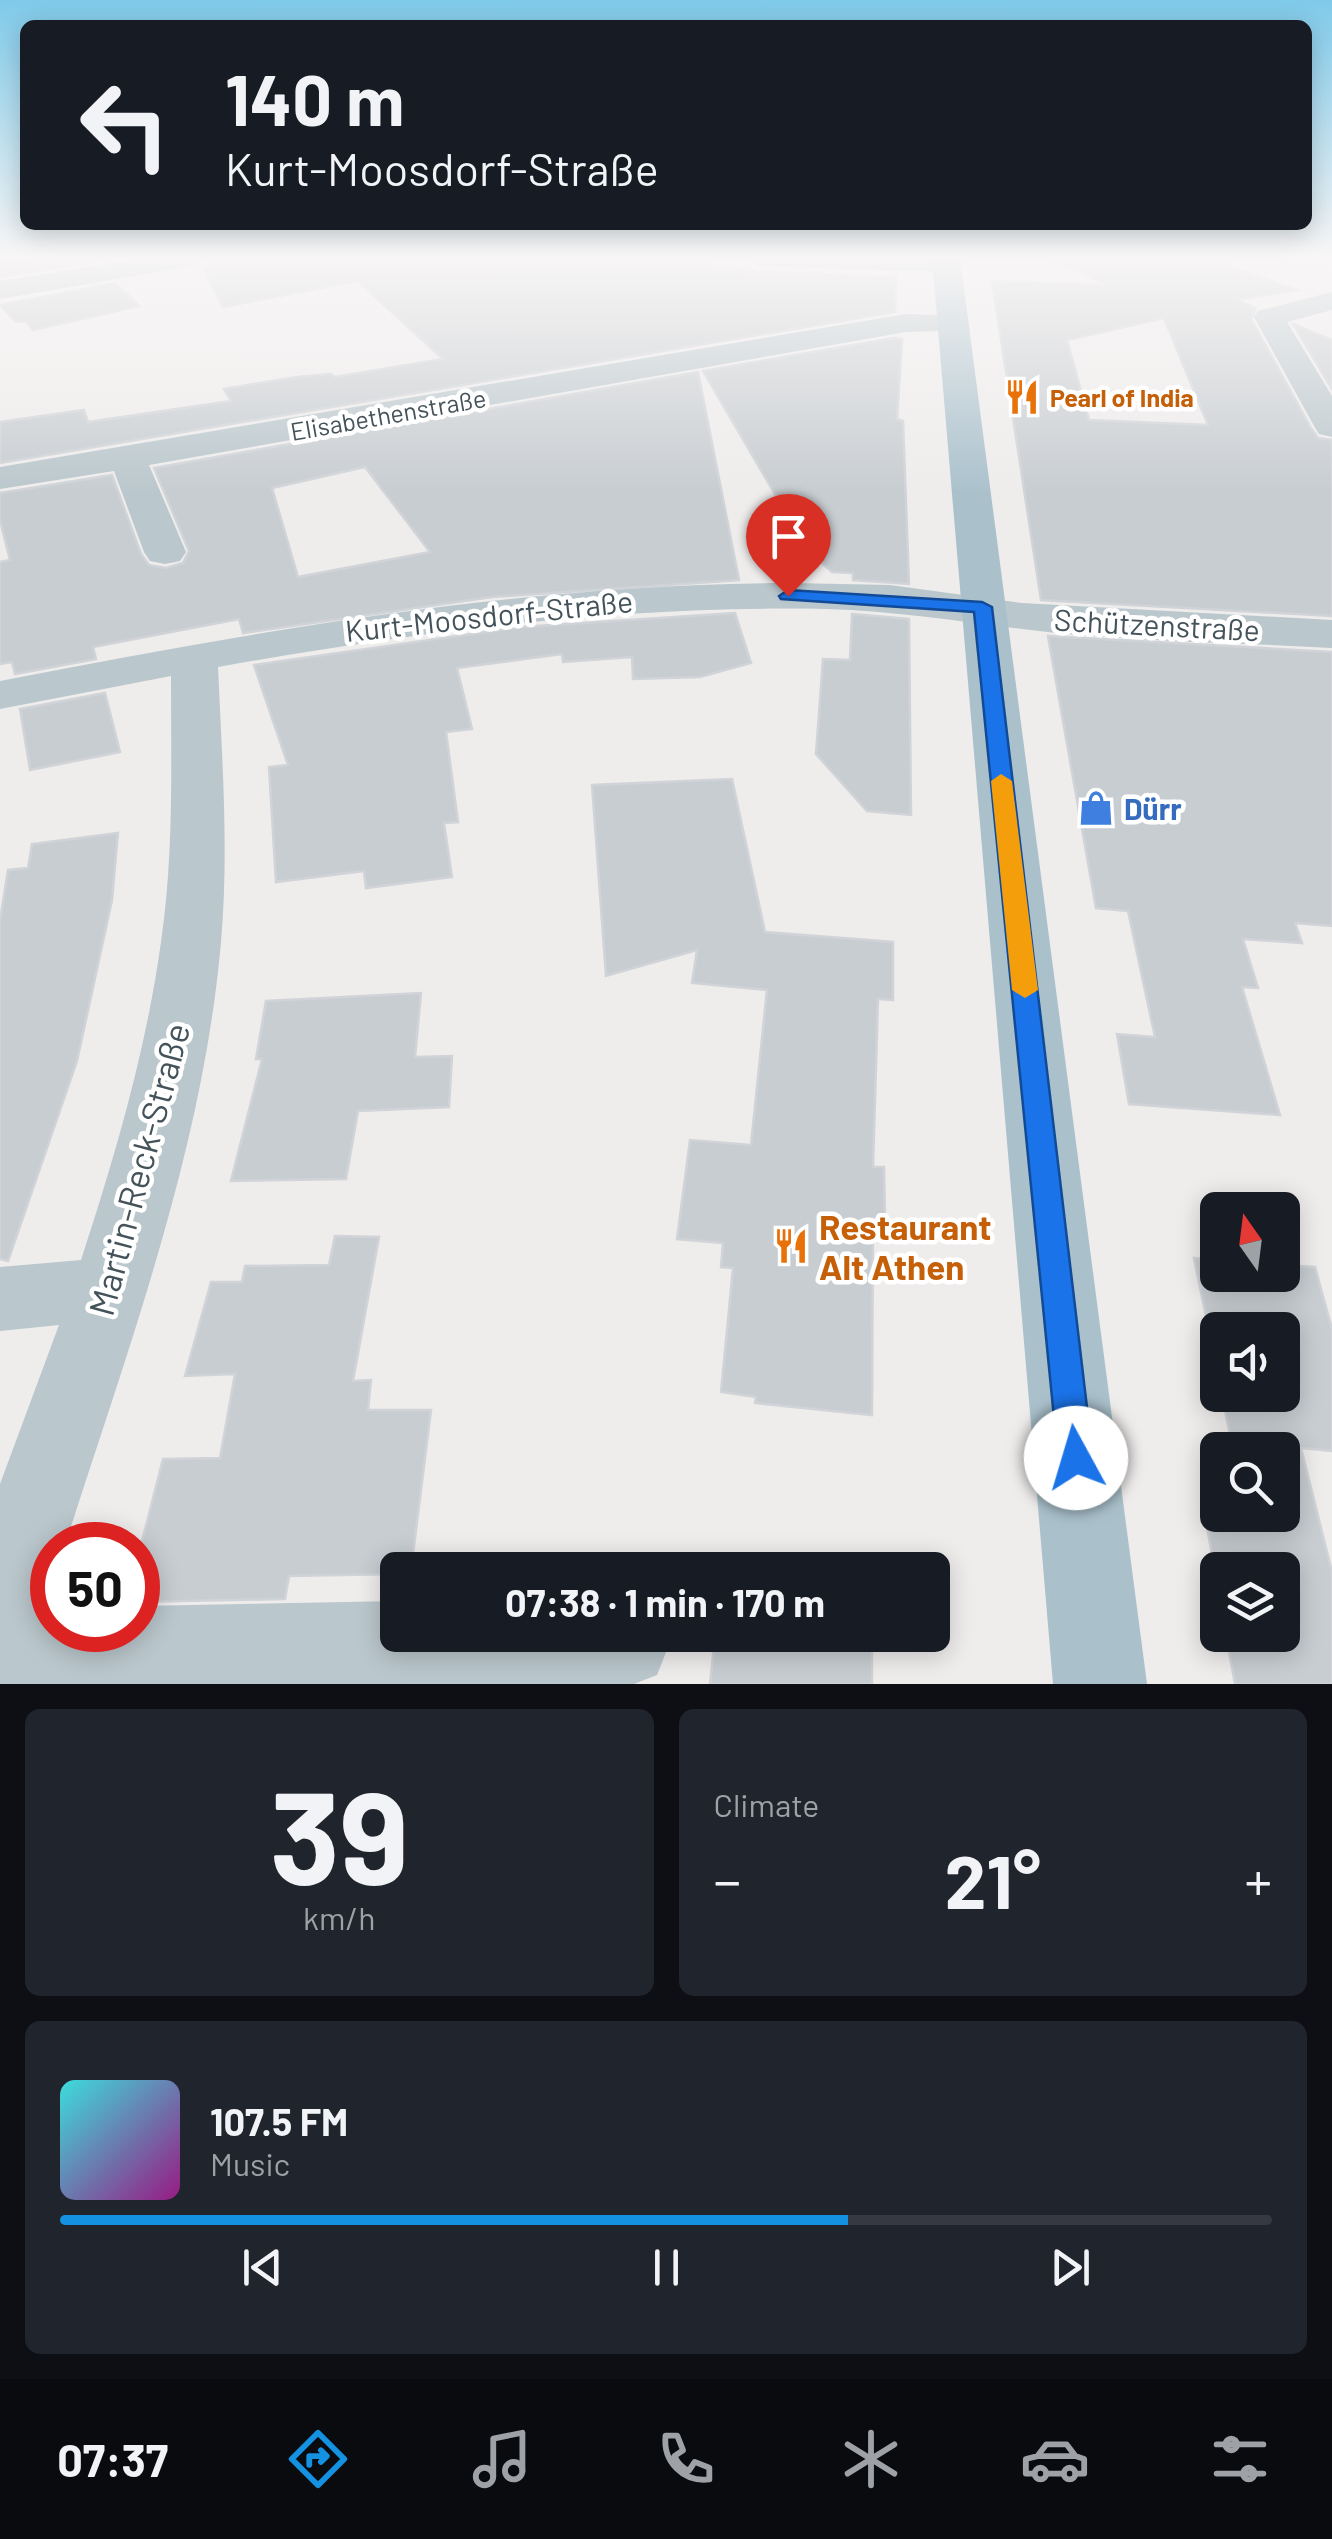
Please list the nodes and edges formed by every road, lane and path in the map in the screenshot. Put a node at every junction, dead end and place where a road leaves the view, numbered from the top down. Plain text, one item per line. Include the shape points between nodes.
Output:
1 (833, 337) edge
2 (955, 337) edge
3 (1280, 337) edge
4 (1332, 426) edge
5 (128, 458) junction
6 (0, 478) edge
7 (165, 552) dead end
8 (982, 607) junction
9 (1332, 634) edge
10 (194, 658) junction
11 (0, 695) edge
12 (108, 1289) junction
13 (0, 1299) edge
14 (0, 1606) edge
15 (380, 1647) edge
16 (0, 1656) edge
17 (1100, 1684) edge

1 - 5 street, Elisabethenstraße
2 - 8 main road
3 - 4 street
5 - 6 street, Elisabethenstraße
5 - 7 street
8 - 9 street, Schützenstraße via 1022,616
8 - 10 street, Kurt-Moosdorf-Straße via 788,596 580,602 364,627
8 - 17 main road
10 - 11 street, Kurt-Moosdorf-Straße
10 - 12 street, Martin-Reck-Straße via 198,846 191,945 160,1115
12 - 13 street
12 - 14 street, Martin-Reck-Straße
15 - 16 street

